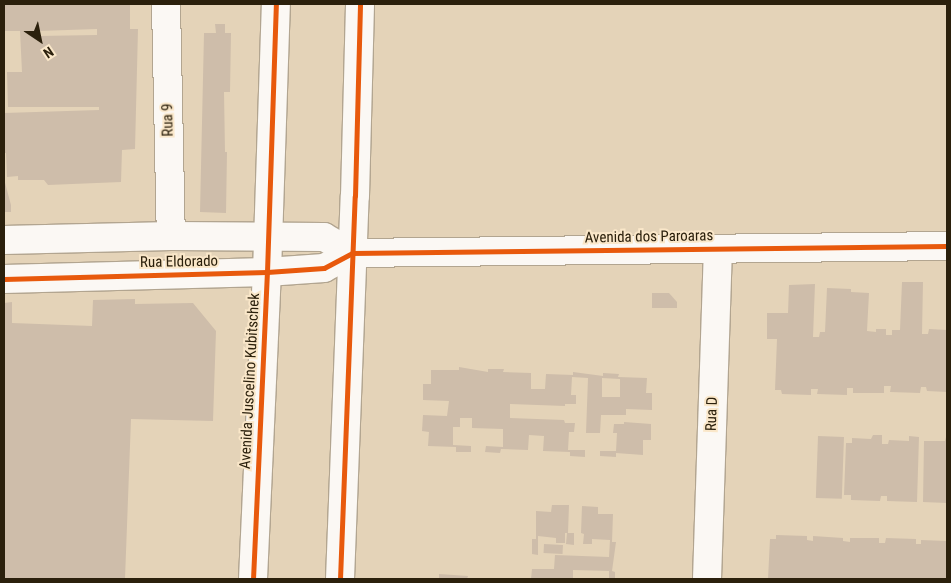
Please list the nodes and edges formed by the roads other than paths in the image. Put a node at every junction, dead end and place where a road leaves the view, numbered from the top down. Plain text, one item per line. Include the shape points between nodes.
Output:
1 (166, 4) edge
2 (276, 4) edge
3 (360, 4) edge
4 (171, 236) junction
5 (268, 237) junction
6 (4, 240) edge
7 (947, 246) edge
8 (718, 249) junction
9 (352, 253) junction
10 (267, 272) junction
11 (4, 279) edge
12 (252, 579) edge
13 (340, 579) edge
14 (707, 579) edge

1 - 4 street, Rua 9
2 - 5 street, Avenida Juscelino Kubitschek
3 - 9 street
4 - 5 street, Rua Eldorado
4 - 6 street, Rua Eldorado
5 - 9 street, Rua Eldorado via 324,237
5 - 10 street, Avenida Juscelino Kubitschek
7 - 8 street, Avenida dos Paroaras
8 - 9 street, Avenida dos Paroaras
8 - 14 street, Rua D
9 - 10 street, Rua Eldorado via 324,268
9 - 13 street
10 - 11 street, Rua Eldorado
10 - 12 street, Avenida Juscelino Kubitschek

